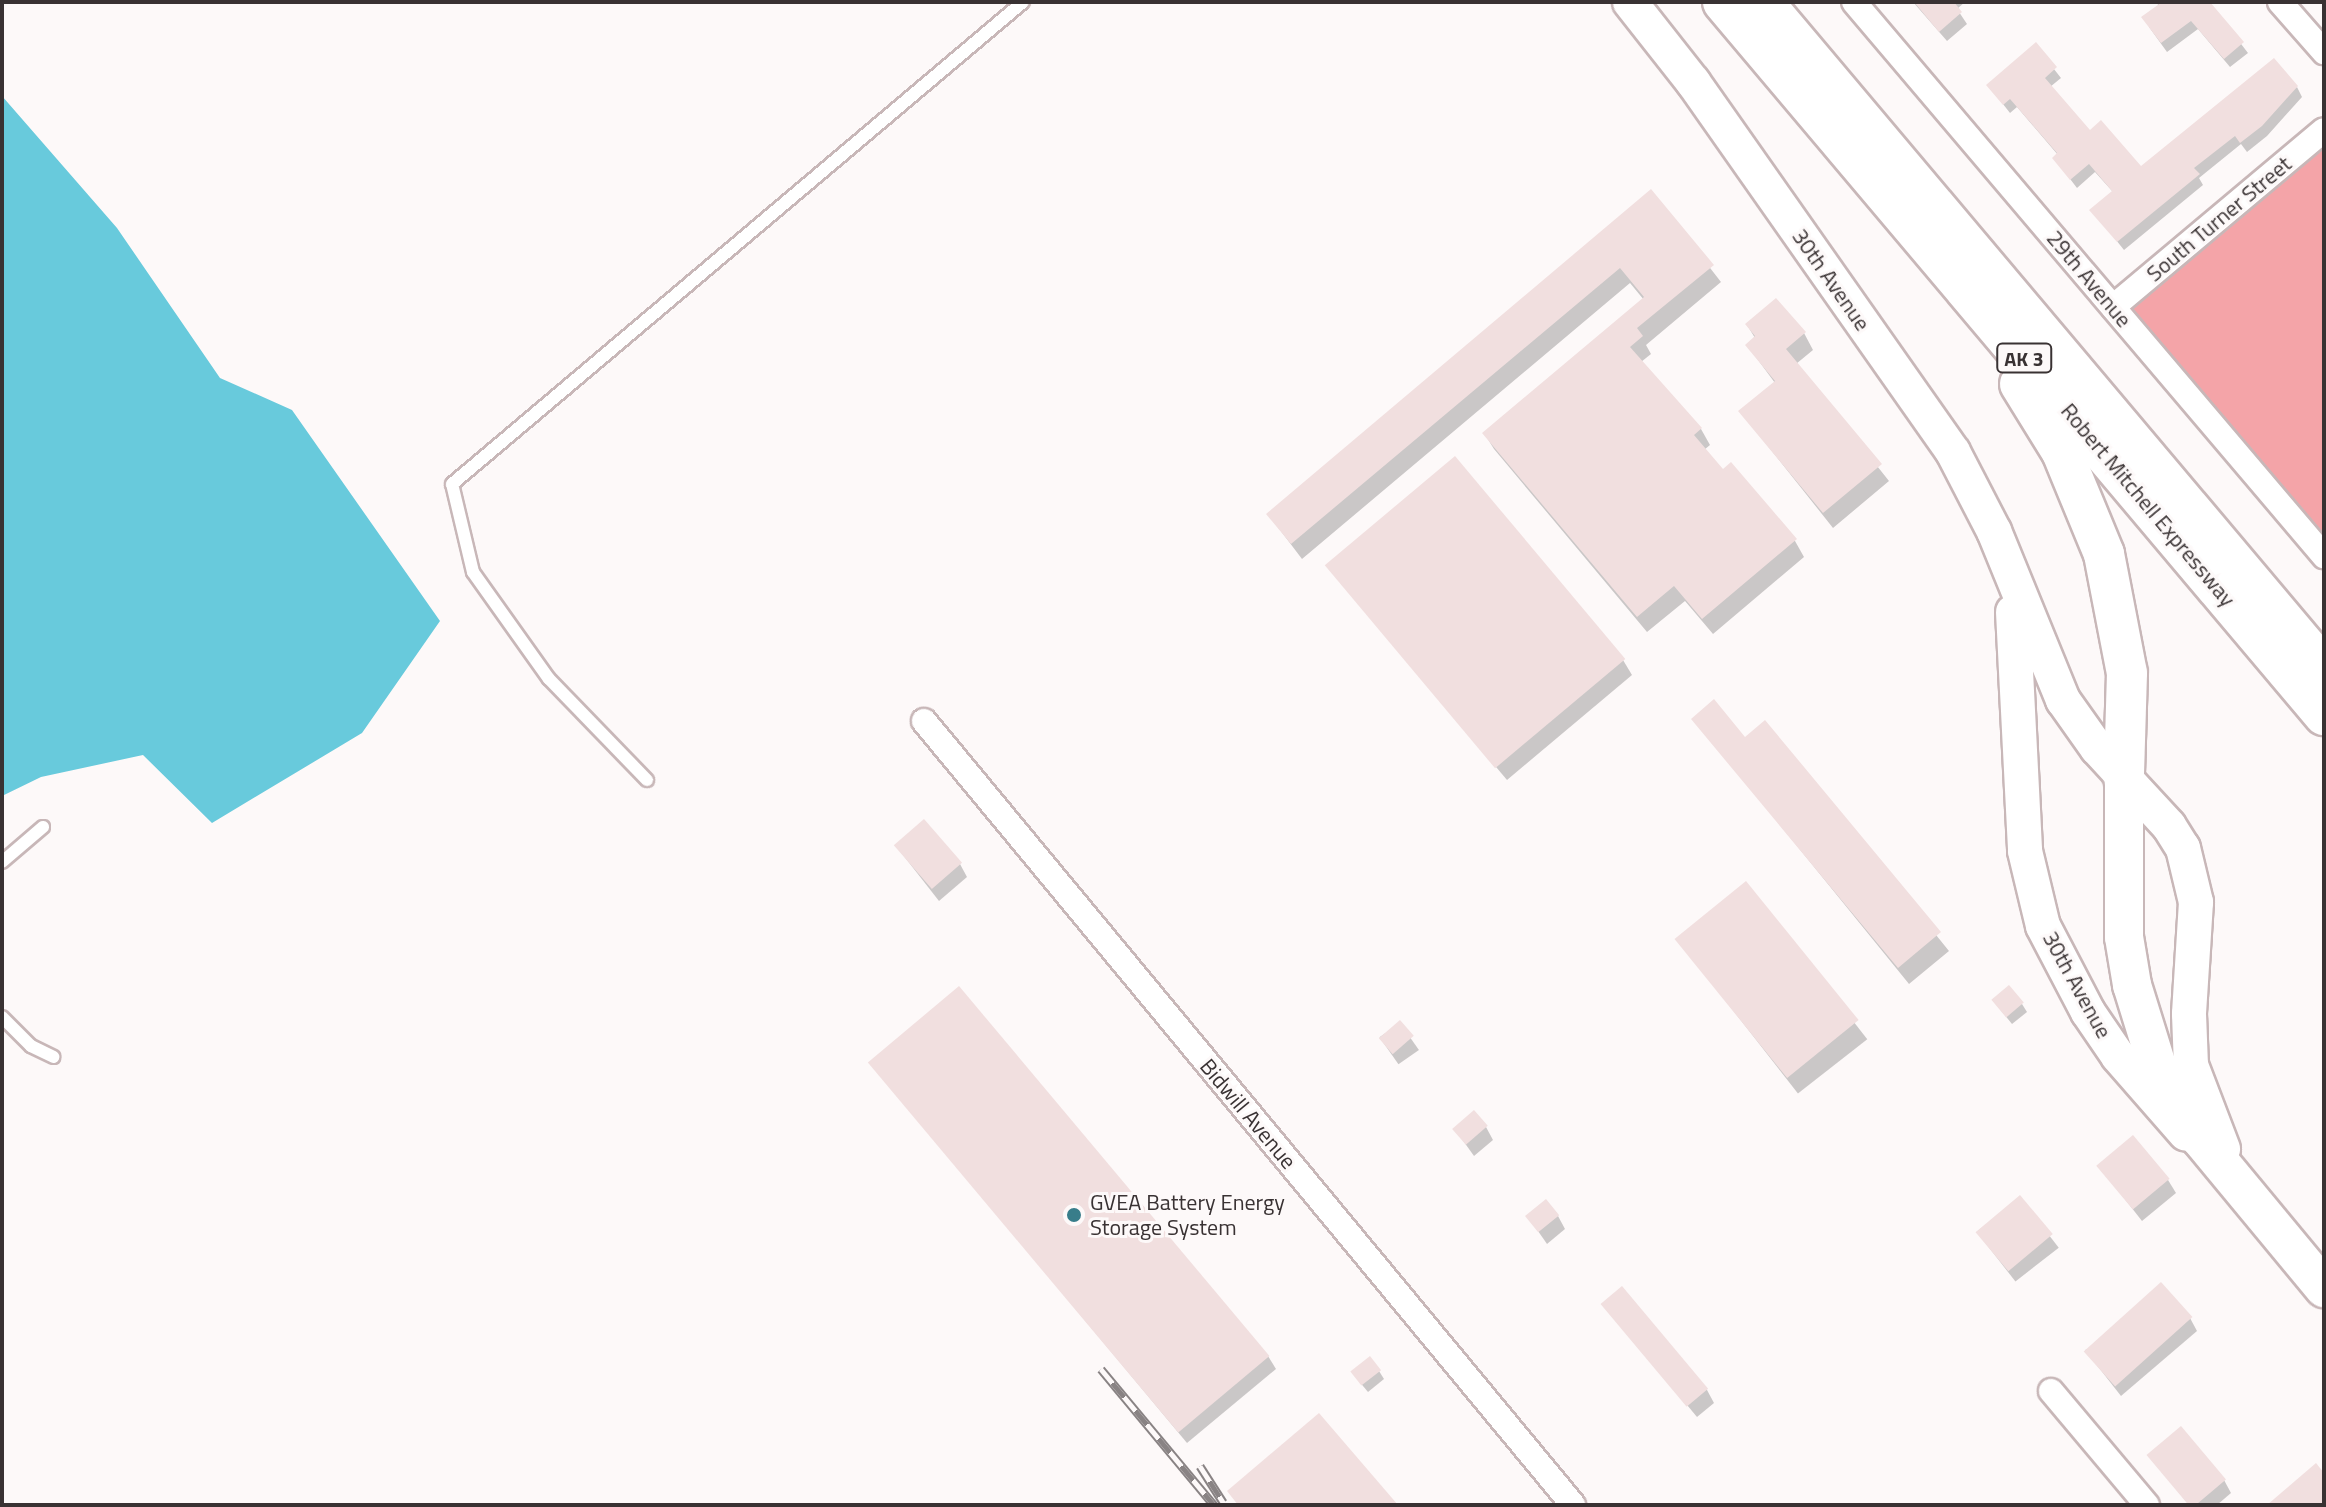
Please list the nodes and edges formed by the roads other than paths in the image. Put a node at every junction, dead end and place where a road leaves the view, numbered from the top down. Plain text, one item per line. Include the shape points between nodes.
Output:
1 (1023, 2) edge
2 (1630, 2) edge
3 (1723, 2) edge
4 (1763, 2) edge
5 (1854, 2) edge
6 (2280, 2) edge
7 (2324, 52) edge
8 (1826, 125) junction
9 (2324, 130) edge
10 (2113, 307) junction
11 (2324, 556) edge
12 (2009, 572) junction
13 (2324, 666) edge
14 (2324, 715) edge
15 (924, 721) dead end
16 (2124, 777) junction
17 (647, 780) dead end
18 (43, 827) dead end
19 (2, 862) edge
20 (2, 1017) edge
21 (54, 1057) dead end
22 (2251, 1203) junction
23 (2324, 1288) edge
24 (2051, 1391) dead end
25 (2137, 1502) edge
26 (1573, 1505) edge

1 - 17 lane via 452,484 473,572 549,679
2 - 12 main road, 30th Avenue via 1693,82 1953,452 1981,501
3 - 8 highway, Robert Mitchell Expressway / AK 3
4 - 13 highway, Robert Mitchell Expressway / AK 3
5 - 10 street, 29th Avenue
6 - 7 street
8 - 14 highway, Robert Mitchell Expressway / AK 3
8 - 16 highway via 2025,391 2084,499 2121,628 2127,673
9 - 10 street, South Turner Street
10 - 11 street, 29th Avenue
12 - 16 main road, 30th Avenue via 2063,700
12 - 22 main road, 30th Avenue via 2019,673 2024,838 2043,926 2118,1056
15 - 26 street, Bidwill Avenue
16 - 22 main road via 2123,924 2143,1028 2175,1100
16 - 22 main road, 30th Avenue via 2169,826 2192,874 2196,902 2191,1065 2213,1130
18 - 19 lane
20 - 21 lane via 31,1046
22 - 23 main road, 30th Avenue
24 - 25 street

